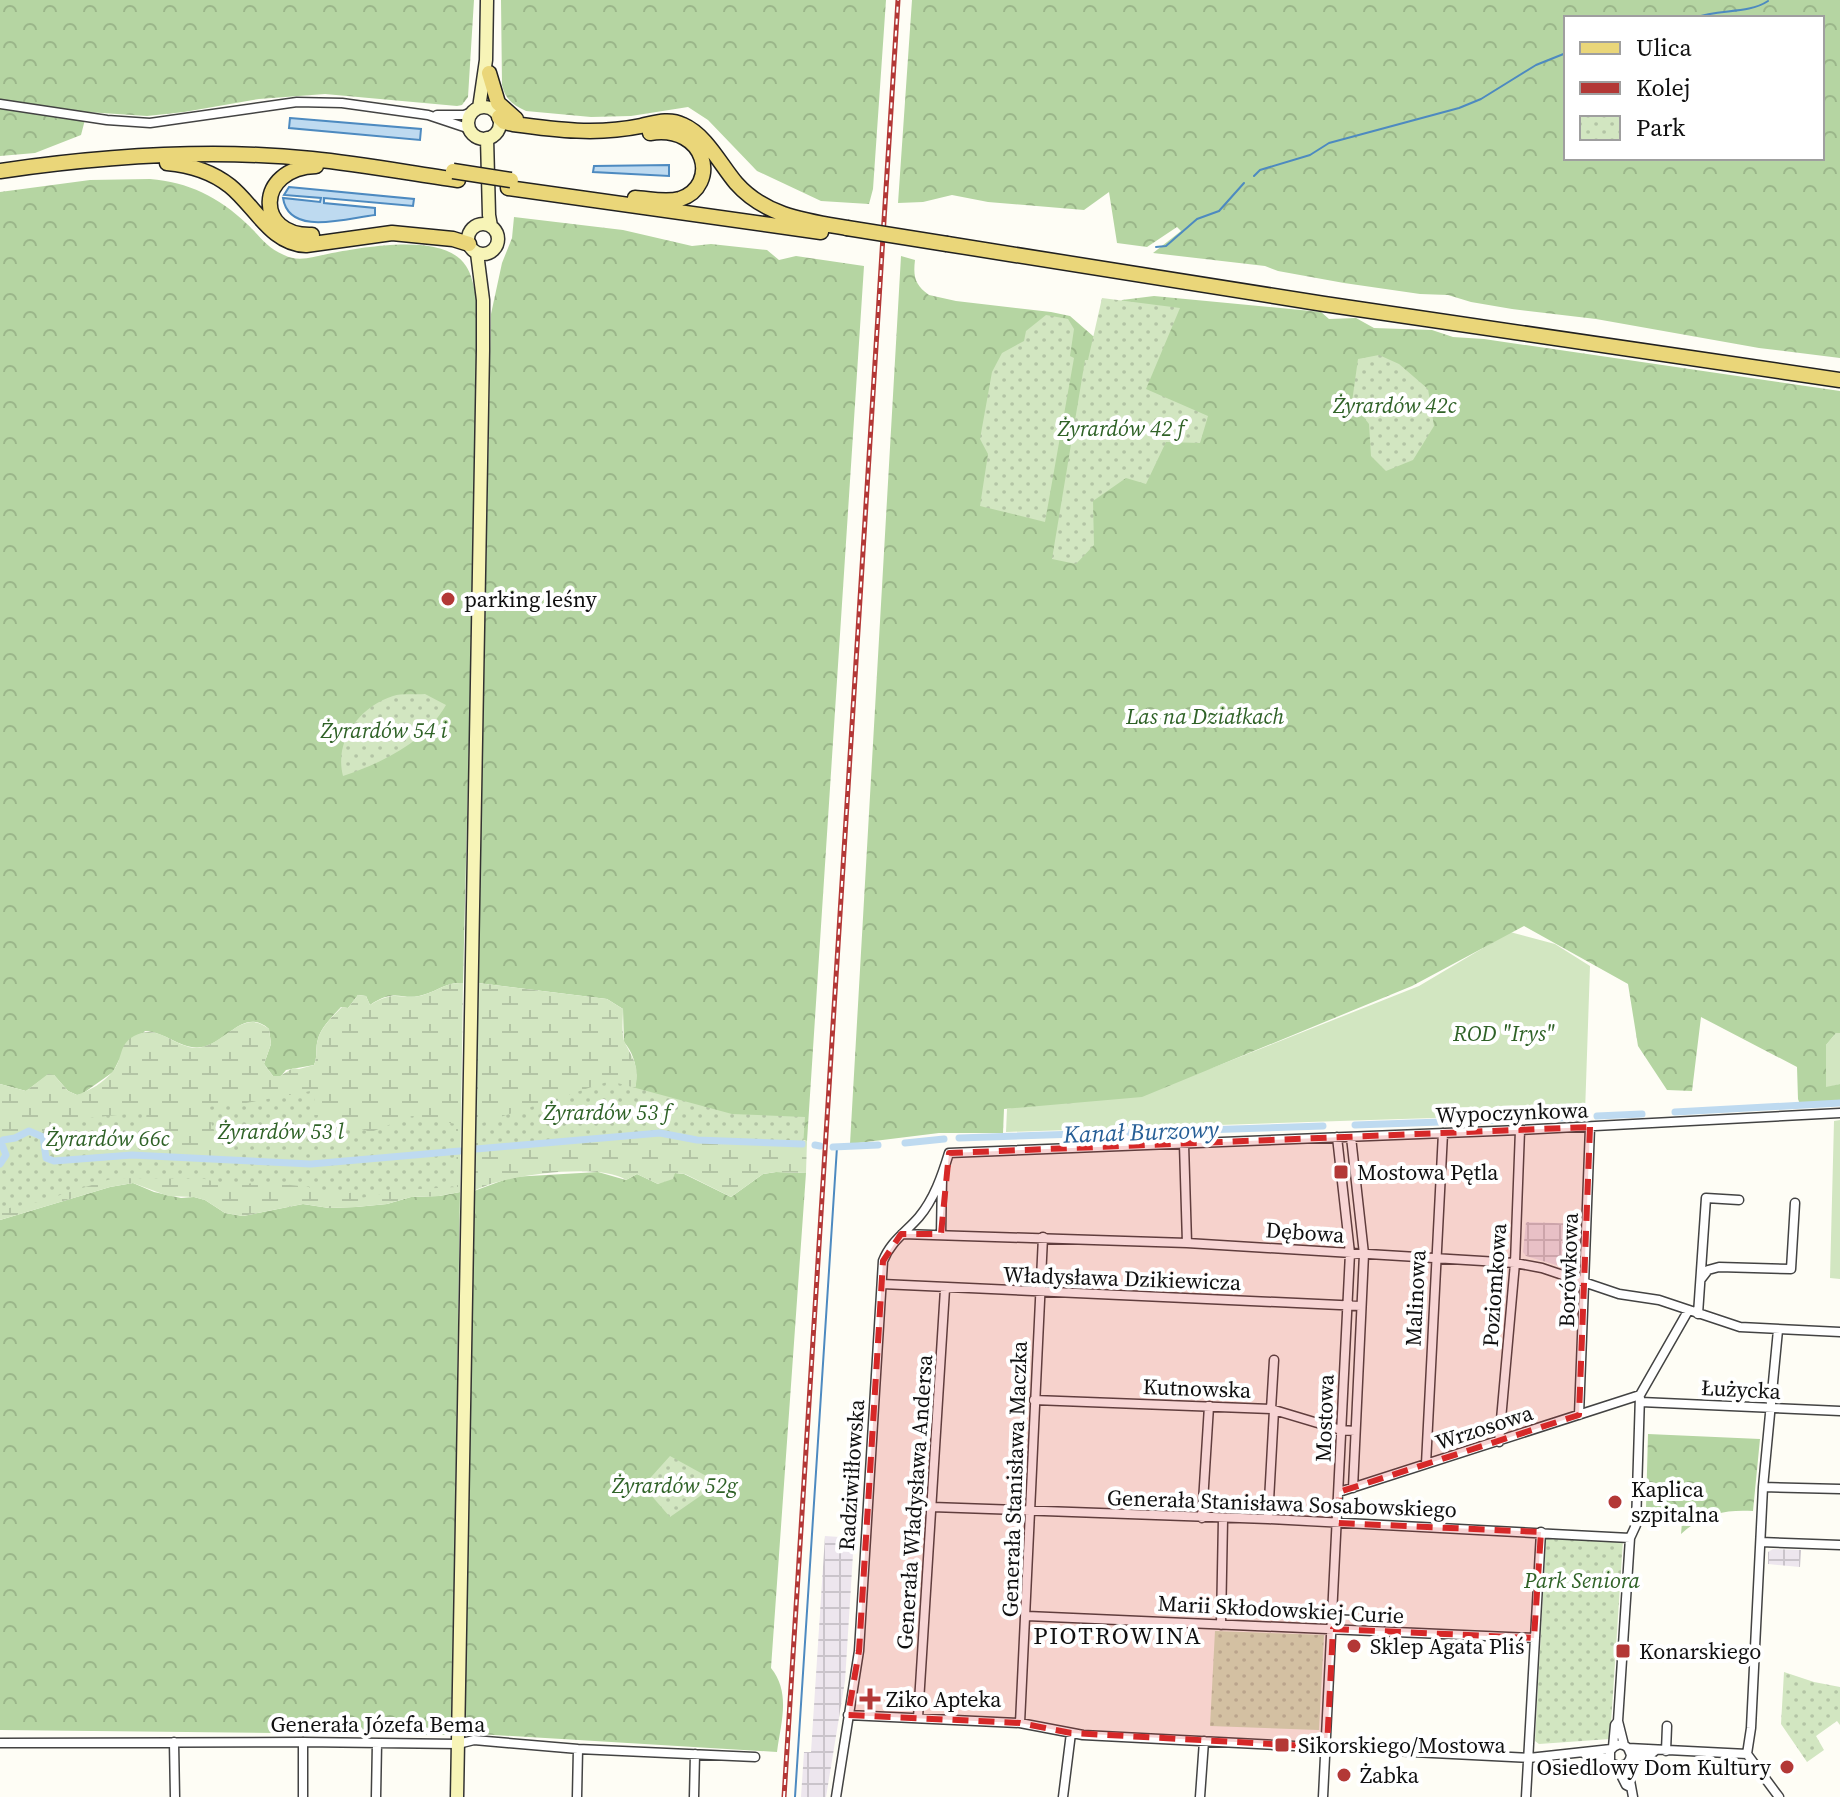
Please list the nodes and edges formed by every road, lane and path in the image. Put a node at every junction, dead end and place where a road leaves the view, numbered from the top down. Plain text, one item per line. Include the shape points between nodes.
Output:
1 (487, 0) edge
2 (488, 67) junction
3 (0, 104) edge
4 (428, 115) junction
5 (487, 122) junction
6 (470, 129) joint
7 (547, 129) junction
8 (114, 157) junction
9 (0, 163) edge
10 (344, 164) junction
11 (0, 171) edge
12 (455, 176) junction
13 (510, 184) junction
14 (631, 198) junction
15 (846, 232) junction
16 (479, 238) junction
17 (1840, 380) edge
18 (1840, 1113) edge
19 (1590, 1127) junction
20 (1520, 1130) junction
21 (1443, 1133) junction
22 (1337, 1137) junction
23 (1351, 1137) junction
24 (1184, 1144) junction
25 (949, 1153) joint
26 (942, 1174) junction
27 (1739, 1200) dead end
28 (1795, 1203) dead end
29 (901, 1234) junction
30 (941, 1234) junction
31 (1043, 1237) junction
32 (1187, 1243) junction
33 (1350, 1253) junction
34 (1364, 1254) junction
35 (1435, 1257) junction
36 (1515, 1263) junction
37 (1701, 1279) junction
38 (1586, 1282) junction
39 (882, 1284) junction
40 (945, 1289) junction
41 (1040, 1293) junction
42 (1347, 1305) junction
43 (1361, 1306) junction
44 (1688, 1311) junction
45 (1698, 1314) junction
46 (1778, 1330) junction
47 (1840, 1332) edge
48 (1274, 1360) dead end
49 (1641, 1399) junction
50 (1034, 1400) junction
51 (1209, 1406) junction
52 (1771, 1409) junction
53 (1272, 1410) junction
54 (1840, 1411) edge
55 (1579, 1415) junction
56 (1341, 1430) junction
57 (1355, 1431) junction
58 (1499, 1442) junction
59 (1426, 1464) junction
60 (1763, 1487) junction
61 (1353, 1488) junction
62 (1840, 1489) edge
63 (1339, 1492) junction
64 (932, 1507) junction
65 (1030, 1509) junction
66 (1202, 1518) junction
67 (1223, 1519) junction
68 (1268, 1519) junction
69 (1338, 1523) junction
70 (1541, 1532) junction
71 (1630, 1538) junction
72 (1761, 1542) junction
73 (1840, 1545) edge
74 (1027, 1616) junction
75 (1221, 1625) junction
76 (1333, 1629) junction
77 (1534, 1638) junction
78 (848, 1715) junction
79 (918, 1718) junction
80 (1618, 1721) junction
81 (1020, 1723) junction
82 (1667, 1726) dead end
83 (1071, 1733) junction
84 (1204, 1741) junction
85 (174, 1742) junction
86 (303, 1742) junction
87 (0, 1743) edge
88 (377, 1743) junction
89 (458, 1744) junction
90 (1327, 1747) junction
91 (578, 1749) junction
92 (1666, 1751) junction
93 (695, 1754) junction
94 (1628, 1754) junction
95 (1747, 1754) junction
96 (1613, 1755) junction
97 (755, 1757) dead end
98 (1529, 1758) junction
99 (1630, 1787) junction
100 (175, 1797) edge
101 (303, 1797) edge
102 (376, 1797) edge
103 (457, 1797) edge
104 (577, 1797) edge
105 (694, 1797) edge
106 (836, 1797) edge
107 (1063, 1797) edge
108 (1200, 1797) edge
109 (1323, 1797) edge
110 (1526, 1797) edge
111 (1633, 1797) edge
112 (1779, 1797) edge

1 - 2 main road
2 - 5 main road
2 - 7 main road via 496,99 508,114
3 - 4 street via 150,123 297,102
4 - 5 street via 464,115
4 - 6 street
5 - 6 main road via 469,120
5 - 7 main road
5 - 14 main road via 592,140 673,132 696,146 702,172 688,195 670,200
5 - 16 main road
7 - 15 main road via 583,132 677,123 700,137 759,204
8 - 10 main road via 221,155
8 - 11 main road
8 - 16 main road via 187,165 217,177 293,244 392,233
9 - 12 main road via 99,152 234,148 353,157
10 - 12 main road
10 - 16 main road via 301,167 281,177 270,196 276,221 302,235 392,226 466,232
12 - 13 main road, bridge
13 - 14 main road
13 - 15 main road
14 - 15 main road
15 - 17 main road, bridge
16 - 89 main road via 483,300
18 - 19 street, Wypoczynkowa
19 - 20 street, Wypoczynkowa
19 - 38 street, Borówkowa
20 - 21 street, Wypoczynkowa
20 - 36 street, Poziomkowa
21 - 23 street, Wypoczynkowa
21 - 35 street, Malinowa
22 - 23 street, Wypoczynkowa
22 - 24 street, Wypoczynkowa
22 - 33 street, Mostowa
23 - 34 street, Mostowa
24 - 25 street, Wypoczynkowa
24 - 32 street
25 - 26 street, Radziwiłłowska
26 - 29 street, Radziwiłłowska via 919,1217
26 - 30 street, Radziwiłłowska
27 - 37 street via 1706,1198
28 - 37 street via 1791,1269 1719,1267
29 - 30 street, Dębowa
29 - 39 street, Radziwiłłowska via 883,1261
30 - 31 street, Dębowa
31 - 32 street, Dębowa
31 - 41 street, Generała Stanisława Maczka
32 - 33 street, Dębowa
33 - 34 street, Dębowa
33 - 42 street, Mostowa
34 - 35 street, Dębowa
34 - 43 street, Mostowa
35 - 36 street, Dębowa
35 - 59 street, Malinowa
36 - 38 street, Dębowa
36 - 58 street, Poziomkowa
37 - 45 street
38 - 44 street, Dębowa
38 - 55 street, Borówkowa
39 - 40 street, Władysława Dzikiewicza
39 - 78 street, Radziwiłłowska via 859,1651
40 - 41 street, Władysława Dzikiewicza
40 - 64 street, Generała Władysława Andersa
41 - 42 street, Władysława Dzikiewicza
41 - 50 street, Generała Stanisława Maczka
42 - 43 street, Władysława Dzikiewicza
42 - 56 street, Mostowa
43 - 57 street, Mostowa
44 - 45 street, Dębowa
44 - 49 street
45 - 46 street, Dębowa via 1740,1327
46 - 47 street, Dębowa
46 - 52 street
48 - 53 street
49 - 52 street, Łużycka
49 - 55 street, Wrzosowa
49 - 71 street via 1636,1525
50 - 51 street, Kutnowska
50 - 65 street, Generała Stanisława Maczka
51 - 53 street, Kutnowska
51 - 66 street
52 - 54 street, Łużycka
52 - 60 street
53 - 56 street, Kutnowska
53 - 68 street
55 - 58 street, Wrzosowa
56 - 57 street, Kutnowska
56 - 63 street, Mostowa
57 - 61 street, Mostowa
58 - 59 street, Wrzosowa
59 - 61 street, Wrzosowa
60 - 62 street
60 - 72 street
61 - 63 street, Wrzosowa
63 - 69 street, Mostowa
64 - 65 street, Generała Stanisława Sosabowskiego
64 - 79 street, Generała Władysława Andersa
65 - 66 street, Generała Stanisława Sosabowskiego
65 - 74 street, Generała Stanisława Maczka
66 - 67 street, Generała Stanisława Sosabowskiego
67 - 68 street, Generała Stanisława Sosabowskiego
67 - 75 street
68 - 69 street, Generała Stanisława Sosabowskiego
69 - 70 street, Generała Stanisława Sosabowskiego
69 - 76 street, Mostowa
70 - 71 street, Generała Stanisława Sosabowskiego
70 - 77 street
71 - 80 street
72 - 73 street
72 - 95 street
74 - 75 street, Marii Skłodowskiej-Curie
74 - 81 street, Generała Stanisława Maczka
75 - 76 street, Marii Skłodowskiej-Curie
76 - 77 street, Marii Skłodowskiej-Curie
76 - 90 street, Mostowa
77 - 98 street
78 - 79 street
78 - 106 street, Radziwiłłowska
79 - 81 street
80 - 94 street
80 - 96 street
81 - 83 street
82 - 92 street
83 - 84 street
83 - 107 street
84 - 90 street
84 - 108 street
85 - 86 street, Generała Józefa Bema
85 - 87 street, Generała Józefa Bema
85 - 100 street
86 - 88 street, Generała Józefa Bema
86 - 101 street
88 - 89 street, Generała Józefa Bema
88 - 102 street
89 - 91 street, Generała Józefa Bema via 483,1740
89 - 103 main road
90 - 98 street
90 - 109 street, Mostowa
91 - 93 street, Generała Józefa Bema
91 - 104 street
92 - 94 street via 1650,1748
92 - 95 street
93 - 97 street, Generała Józefa Bema
93 - 105 street
94 - 96 street
94 - 96 street
94 - 99 street
95 - 112 street
96 - 98 street
96 - 99 street
98 - 110 street
99 - 111 street

